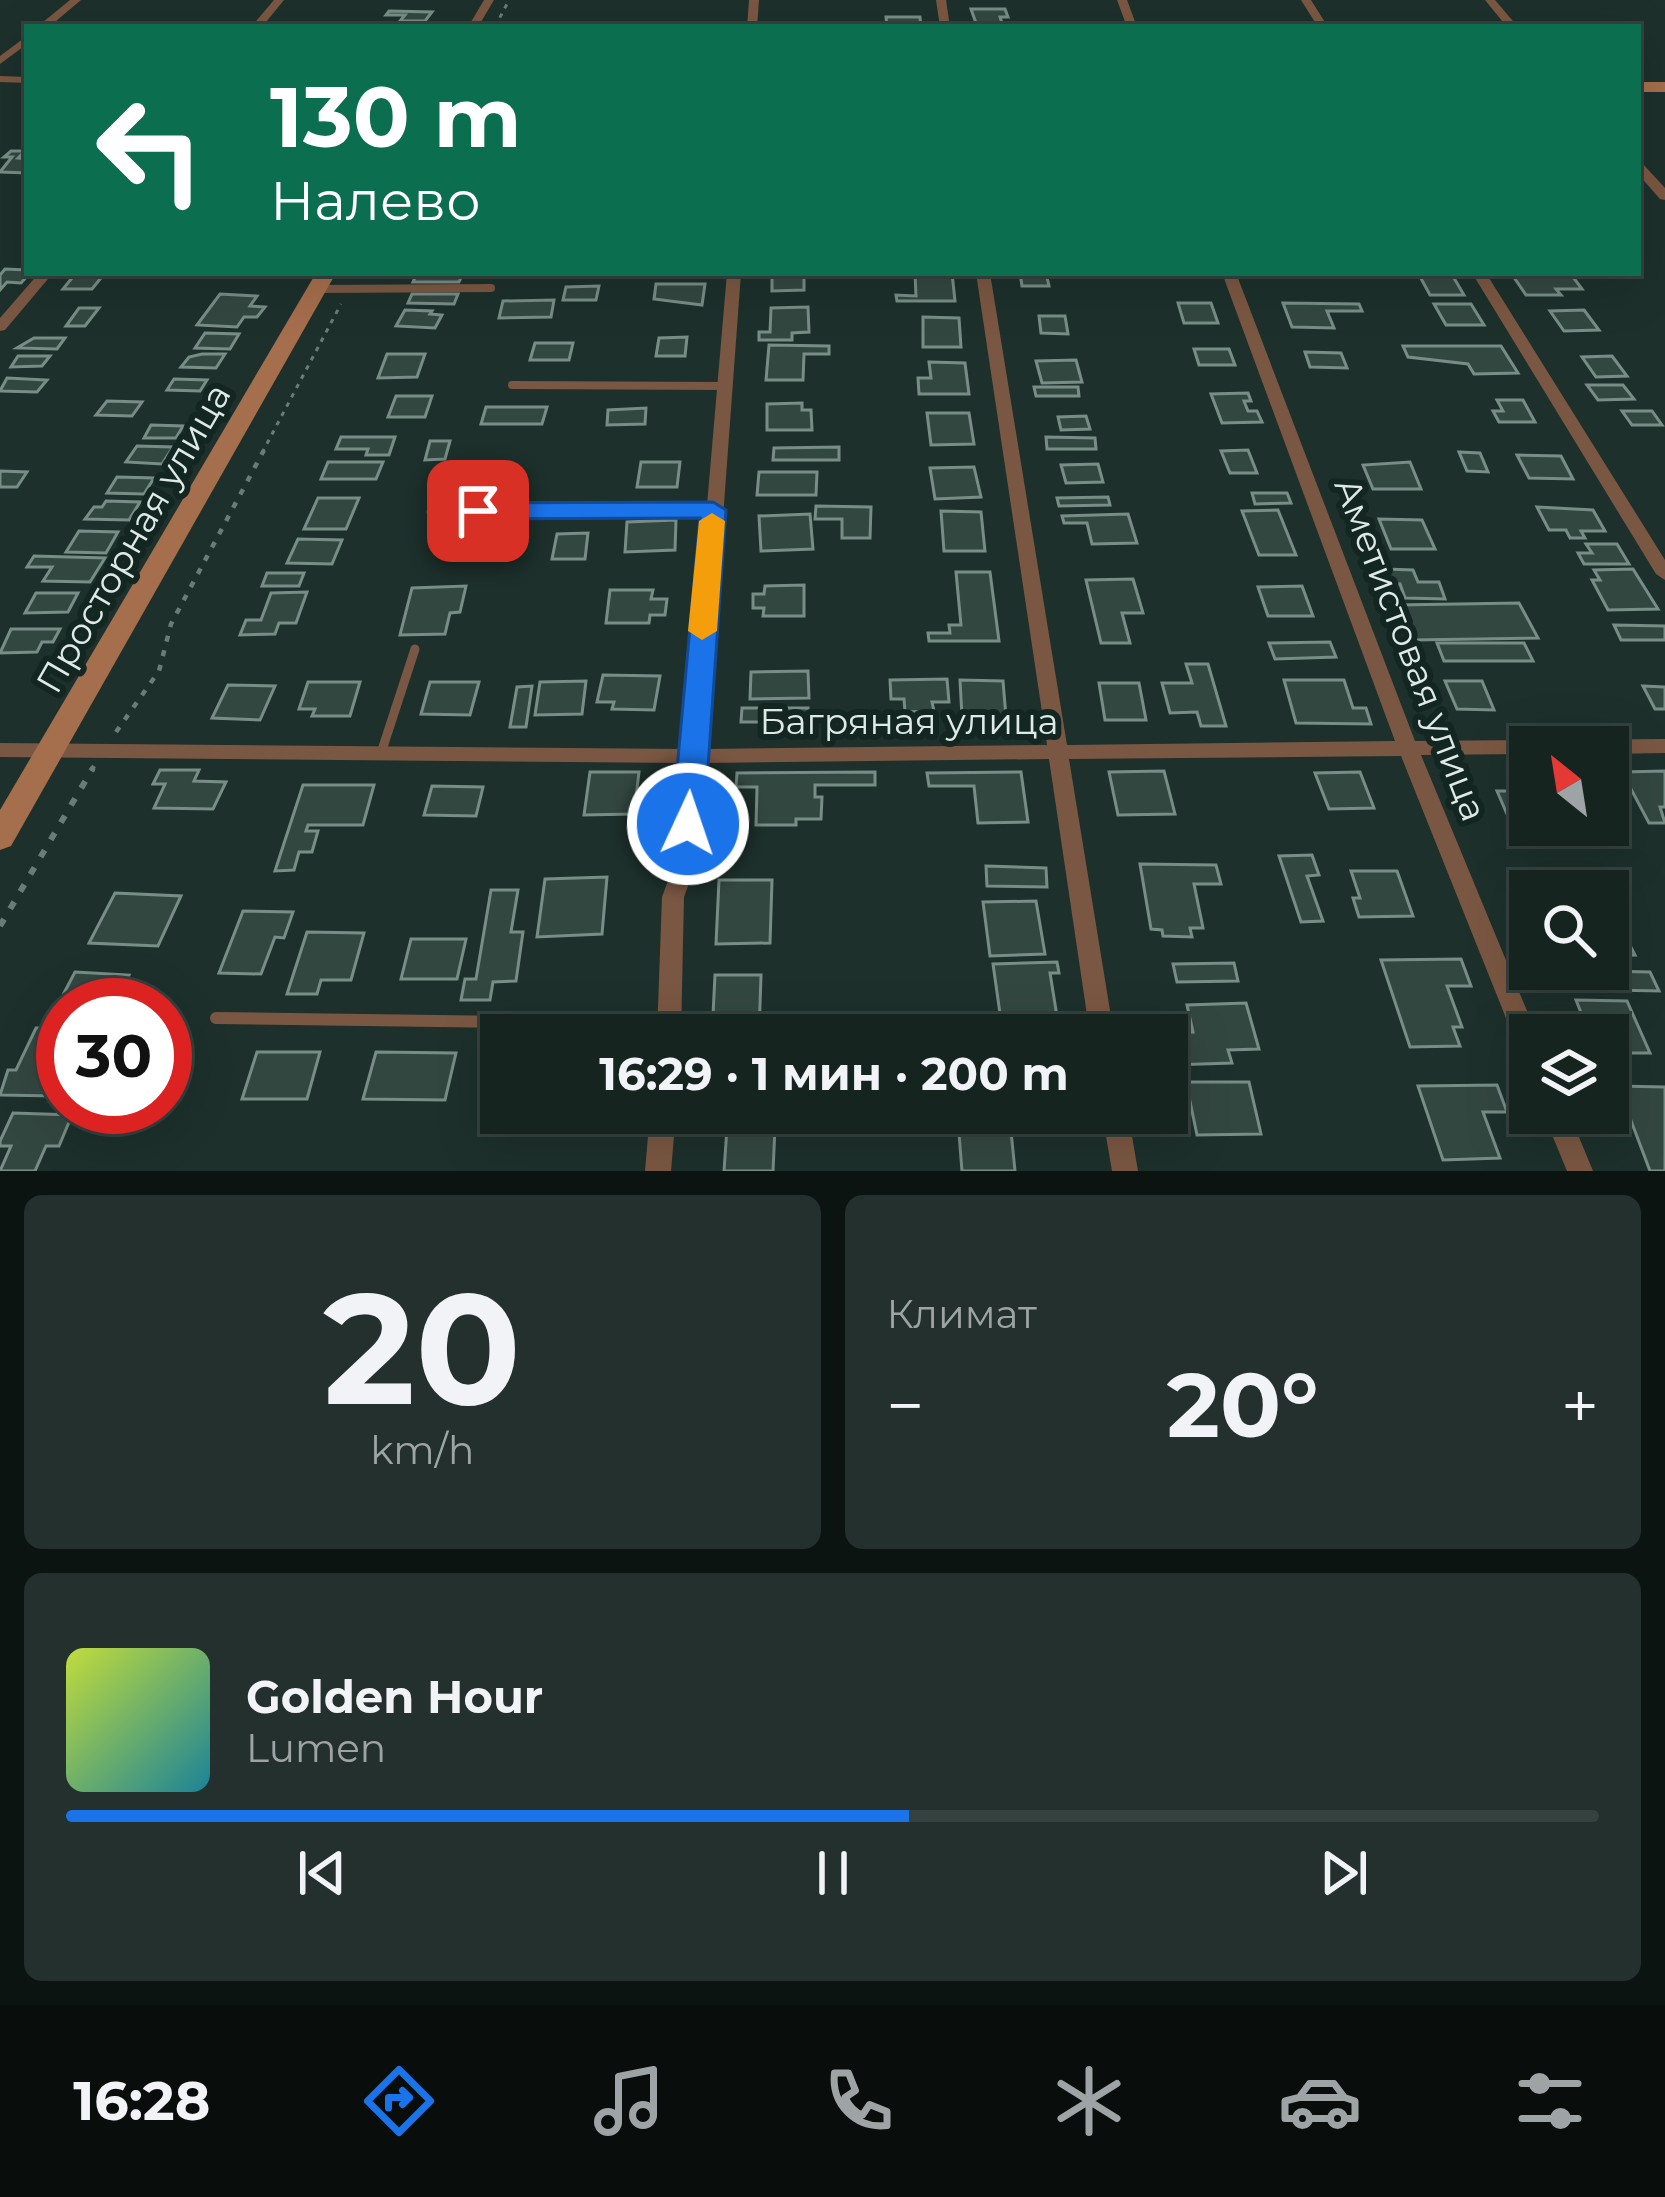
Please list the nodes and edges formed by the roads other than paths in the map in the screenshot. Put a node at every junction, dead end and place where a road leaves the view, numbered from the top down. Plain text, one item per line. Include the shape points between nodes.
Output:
1 (76, 0) edge
2 (279, 0) edge
3 (1490, 0) edge
4 (46, 24) edge
5 (259, 24) edge
6 (1511, 24) edge
7 (24, 42) edge
8 (0, 62) edge
9 (1641, 169) edge
10 (1665, 196) edge
11 (43, 276) edge
12 (734, 276) edge
13 (983, 276) edge
14 (1230, 276) edge
15 (1481, 276) edge
16 (331, 283) edge
17 (490, 288) dead end
18 (0, 327) edge
19 (512, 386) dead end
20 (725, 386) junction
21 (713, 510) junction
22 (431, 512) dead end
23 (1665, 574) edge
24 (415, 649) dead end
25 (1629, 746) edge
26 (1665, 746) edge
27 (1509, 747) edge
28 (1408, 748) junction
29 (0, 750) edge
30 (382, 750) junction
31 (51, 752) junction
32 (1057, 753) junction
33 (692, 756) junction
34 (0, 838) edge
35 (670, 1014) edge
36 (1099, 1014) edge
37 (1516, 1014) edge
38 (216, 1018) dead end
39 (480, 1024) edge
40 (661, 1134) edge
41 (1119, 1134) edge
42 (1565, 1134) edge
43 (658, 1171) edge
44 (1125, 1171) edge
45 (1580, 1171) edge

1 - 4 street
2 - 5 street
3 - 6 street
7 - 8 street
9 - 10 street
11 - 18 street
12 - 20 street
13 - 32 street
14 - 28 street, Аметистовая улица
15 - 23 street
16 - 17 lane
16 - 31 street, Просторная улица
19 - 20 lane
20 - 21 street
21 - 22 lane
21 - 33 street
24 - 30 lane
25 - 26 street
27 - 28 street, Багряная улица
28 - 32 street, Багряная улица
28 - 37 street, Аметистовая улица
29 - 31 street, Багряная улица
30 - 31 street, Багряная улица
30 - 33 street, Багряная улица
31 - 34 street, Просторная улица
32 - 33 street, Багряная улица
32 - 36 street
33 - 35 street via 687,859 673,897
38 - 39 lane
40 - 43 street
41 - 44 street
42 - 45 street

